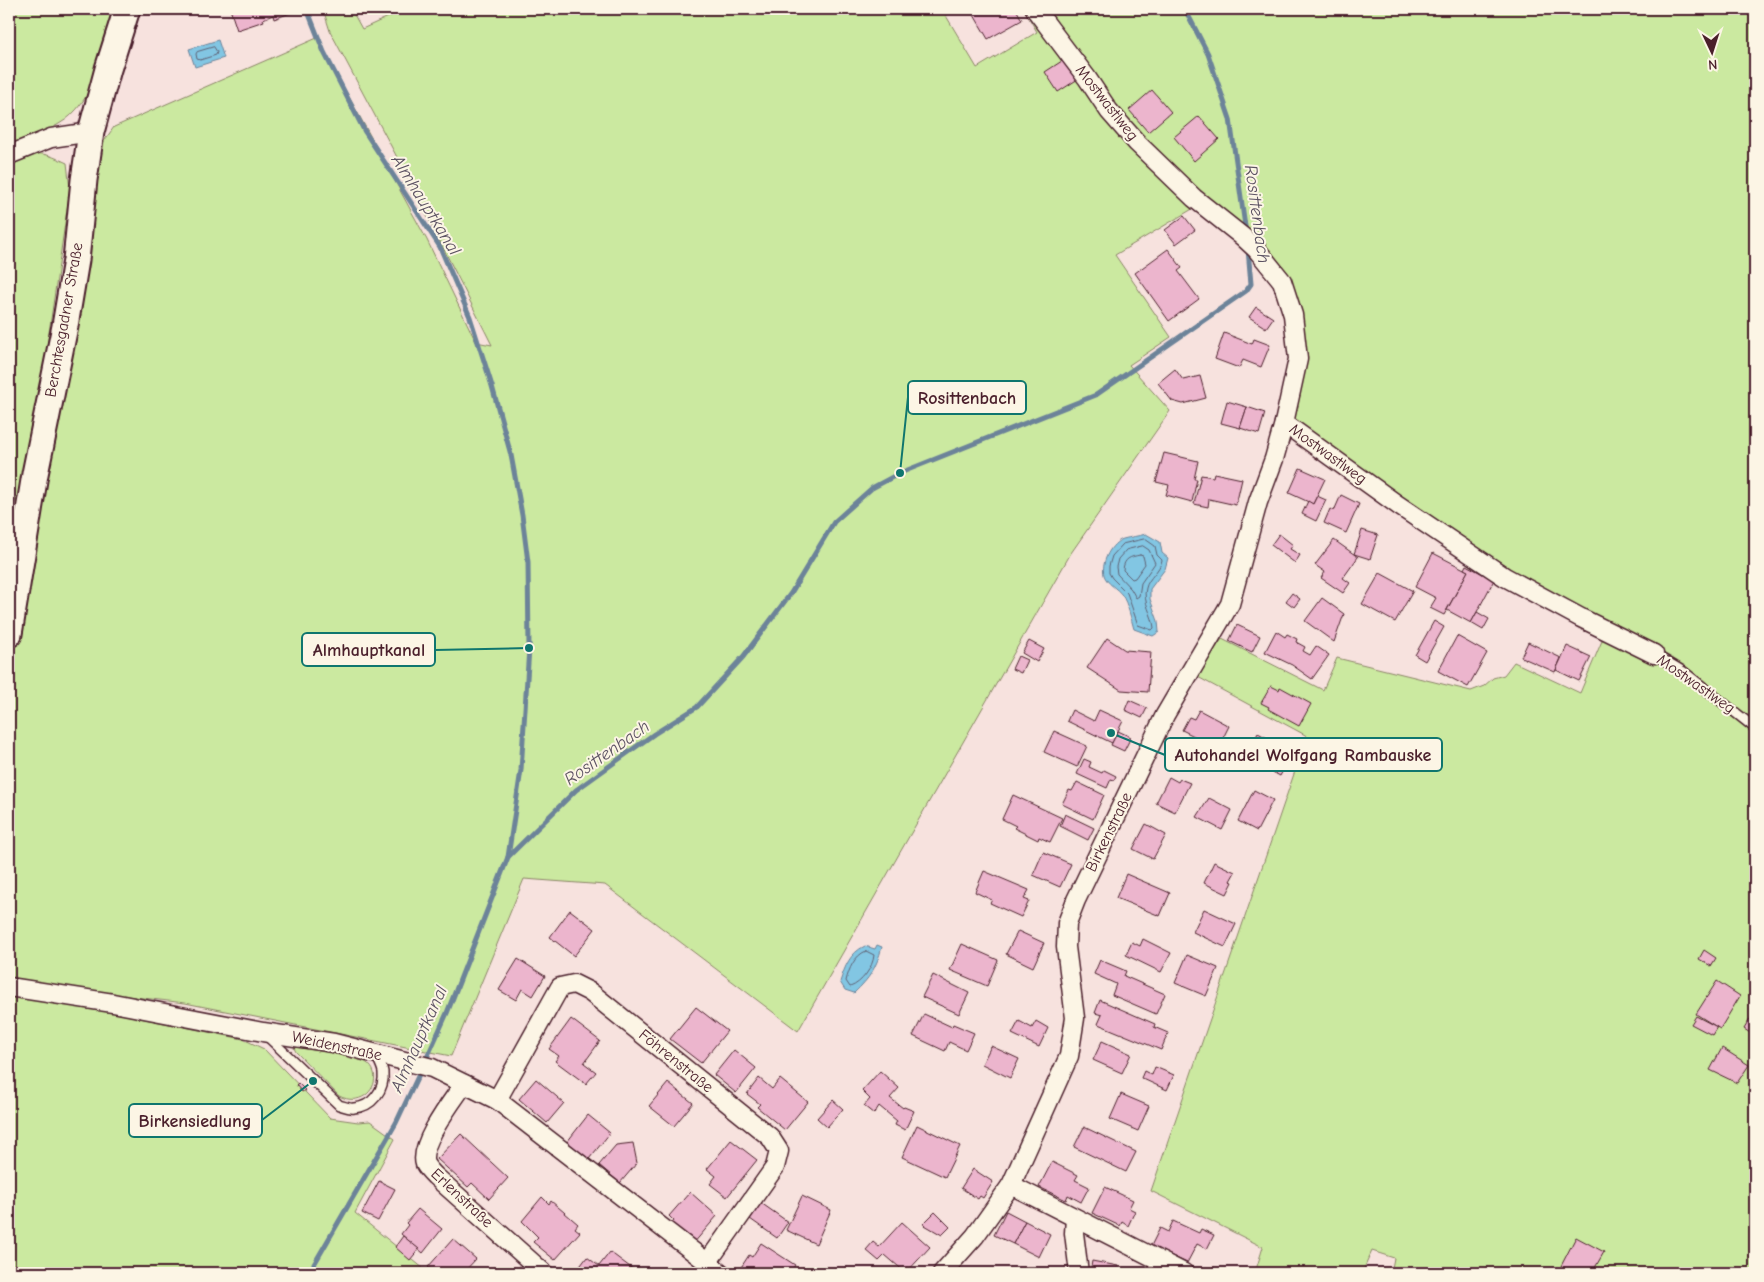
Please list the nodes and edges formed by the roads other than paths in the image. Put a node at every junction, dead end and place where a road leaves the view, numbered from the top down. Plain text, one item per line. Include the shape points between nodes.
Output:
1 (127, 9) edge
2 (1035, 9) edge
3 (91, 132) junction
4 (9, 155) edge
5 (1284, 423) junction
6 (9, 634) edge
7 (1654, 654) joint
8 (1755, 728) edge
9 (9, 987) edge
10 (263, 1032) junction
11 (376, 1054) junction
12 (464, 1084) junction
13 (497, 1100) junction
14 (1011, 1185) junction
15 (1075, 1218) junction
16 (707, 1263) junction
17 (544, 1273) edge
18 (721, 1273) edge
19 (942, 1273) edge
20 (1079, 1273) edge
21 (1184, 1273) edge

1 - 3 main road, Berchtesgadner Straße
2 - 5 street, Mostwastlweg via 1109,111 1137,143 1194,198 1257,250 1282,281 1293,315 1298,359
3 - 4 street via 51,138
3 - 6 main road, Berchtesgadner Straße via 76,260 35,474
5 - 7 street, Mostwastlweg via 1505,577
5 - 14 street, Birkenstraße via 1230,604 1165,715 1067,923 1066,947 1075,1018 1069,1056
7 - 8 lane, Mostwastlweg via 1684,672
9 - 10 street, Weidenstraße
10 - 11 street, Weidenstraße via 334,1043
10 - 11 lane via 338,1105 352,1109 365,1106 378,1095 383,1071
11 - 12 street, Weidenstraße via 432,1068
12 - 13 street, Weidenstraße
12 - 17 street, Erlenstraße via 428,1141 425,1164
13 - 16 street, Weidenstraße
13 - 16 street, Föhrenstraße via 560,987 574,984 590,992 770,1137 780,1151 775,1166
14 - 15 street
14 - 19 street via 975,1236
15 - 20 street
15 - 21 street
16 - 18 street, Weidenstraße

